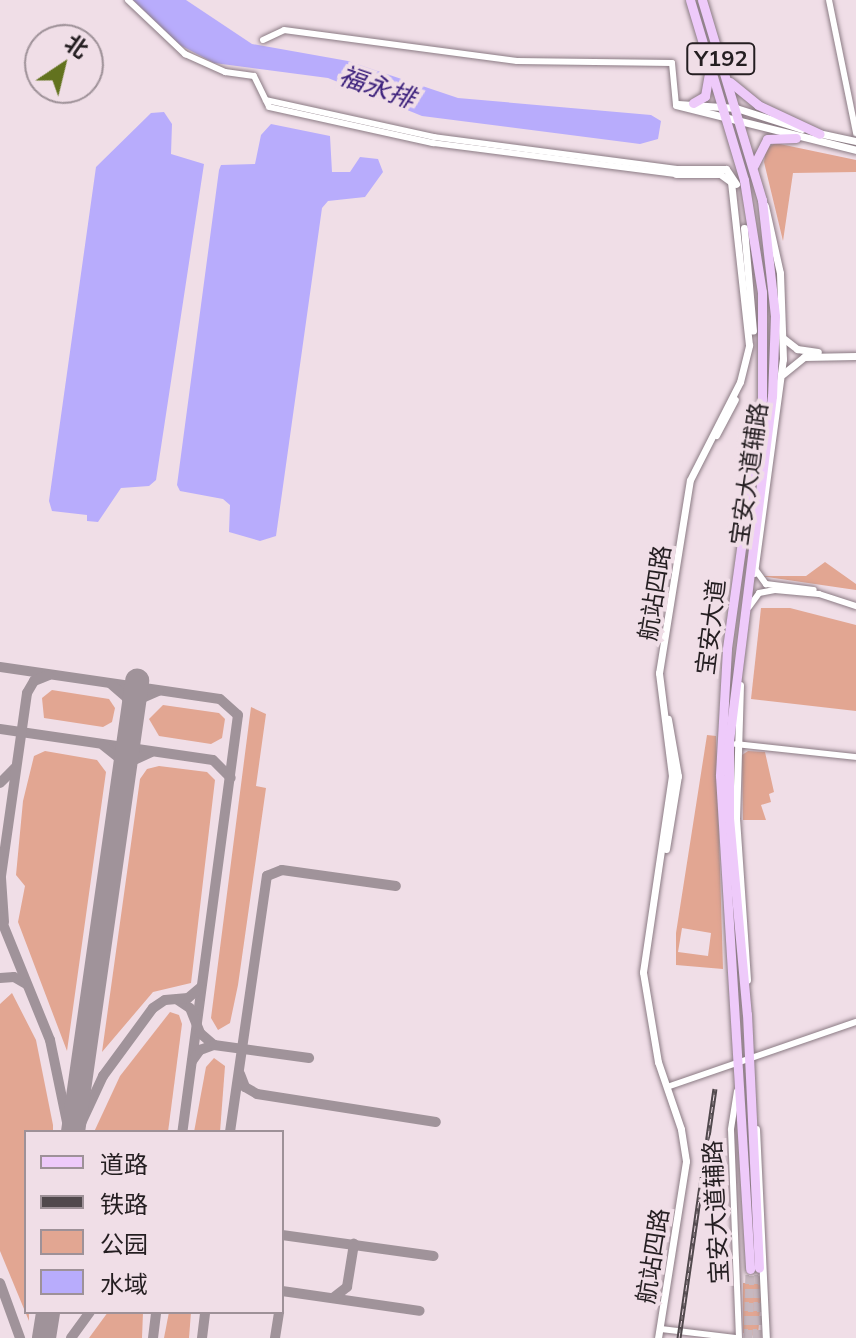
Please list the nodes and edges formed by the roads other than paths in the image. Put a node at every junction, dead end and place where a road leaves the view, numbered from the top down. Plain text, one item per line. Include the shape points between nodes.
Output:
1 (128, 0) edge
2 (690, 0) edge
3 (702, 0) edge
4 (829, 0) edge
5 (263, 40) dead end
6 (709, 67) junction
7 (727, 78) junction
8 (693, 103) junction
9 (676, 105) junction
10 (722, 109) junction
11 (738, 113) junction
12 (856, 133) edge
13 (820, 134) junction
14 (796, 138) junction
15 (856, 141) edge
16 (856, 150) edge
17 (753, 169) junction
18 (676, 172) joint
19 (757, 182) junction
20 (783, 338) junction
21 (856, 354) edge
22 (782, 376) junction
23 (755, 568) junction
24 (775, 588) junction
25 (856, 604) edge
26 (749, 607) junction
27 (739, 641) junction
28 (740, 681) junction
29 (730, 742) junction
30 (856, 755) edge
31 (856, 1022) edge
32 (750, 1059) junction
33 (736, 1064) junction
34 (738, 1083) junction
35 (667, 1087) junction
36 (752, 1104) junction
37 (661, 1329) junction
38 (658, 1338) edge
39 (738, 1338) edge
40 (766, 1338) edge

1 - 18 street via 158,34 185,54 225,72 254,76 268,103 434,137
2 - 6 main road, 宝安大道 / Y192
3 - 7 main road, 宝安大道 / Y192
4 - 12 street
5 - 9 street via 284,30 517,61 672,63
6 - 8 main road via 707,93
6 - 10 main road, 宝安大道 / Y192
7 - 11 main road, 宝安大道 / Y192
7 - 13 main road via 753,102
8 - 9 main road
8 - 10 main road
9 - 10 main road
10 - 11 main road
10 - 29 main road, 宝安大道 via 755,230 765,351
11 - 13 main road
11 - 14 main road
11 - 17 main road, 宝安大道
13 - 15 main road
14 - 16 main road
14 - 17 main road via 767,139
17 - 19 main road, 宝安大道
18 - 35 main road, 航站四路 via 726,169 735,180 751,273 753,346 744,380 694,481 662,675 678,776 648,971
19 - 20 main road, 宝安大道辅路 via 776,242
19 - 27 main road, 宝安大道 via 771,262 775,352
20 - 21 main road via 803,351
20 - 22 main road, 宝安大道辅路
21 - 22 main road via 804,357
22 - 23 main road, 宝安大道辅路
23 - 24 street via 761,582
23 - 26 main road, 宝安大道辅路
24 - 25 street
24 - 26 street via 759,593
26 - 28 main road, 宝安大道辅路
27 - 28 main road
27 - 29 main road, 宝安大道
28 - 29 main road, 宝安大道辅路
29 - 30 street
29 - 32 main road, 宝安大道 via 729,818
29 - 33 main road, 宝安大道
31 - 32 street
32 - 33 street
32 - 36 main road, 宝安大道
33 - 34 main road, 宝安大道
33 - 35 street
34 - 36 main road, 宝安大道 via 754,1268
34 - 39 street, 宝安大道辅路 via 731,1130
35 - 37 main road, 航站四路 via 683,1137 686,1172
36 - 40 main road, 宝安大道辅路 via 766,1267
37 - 38 main road, 航站四路
37 - 39 street

